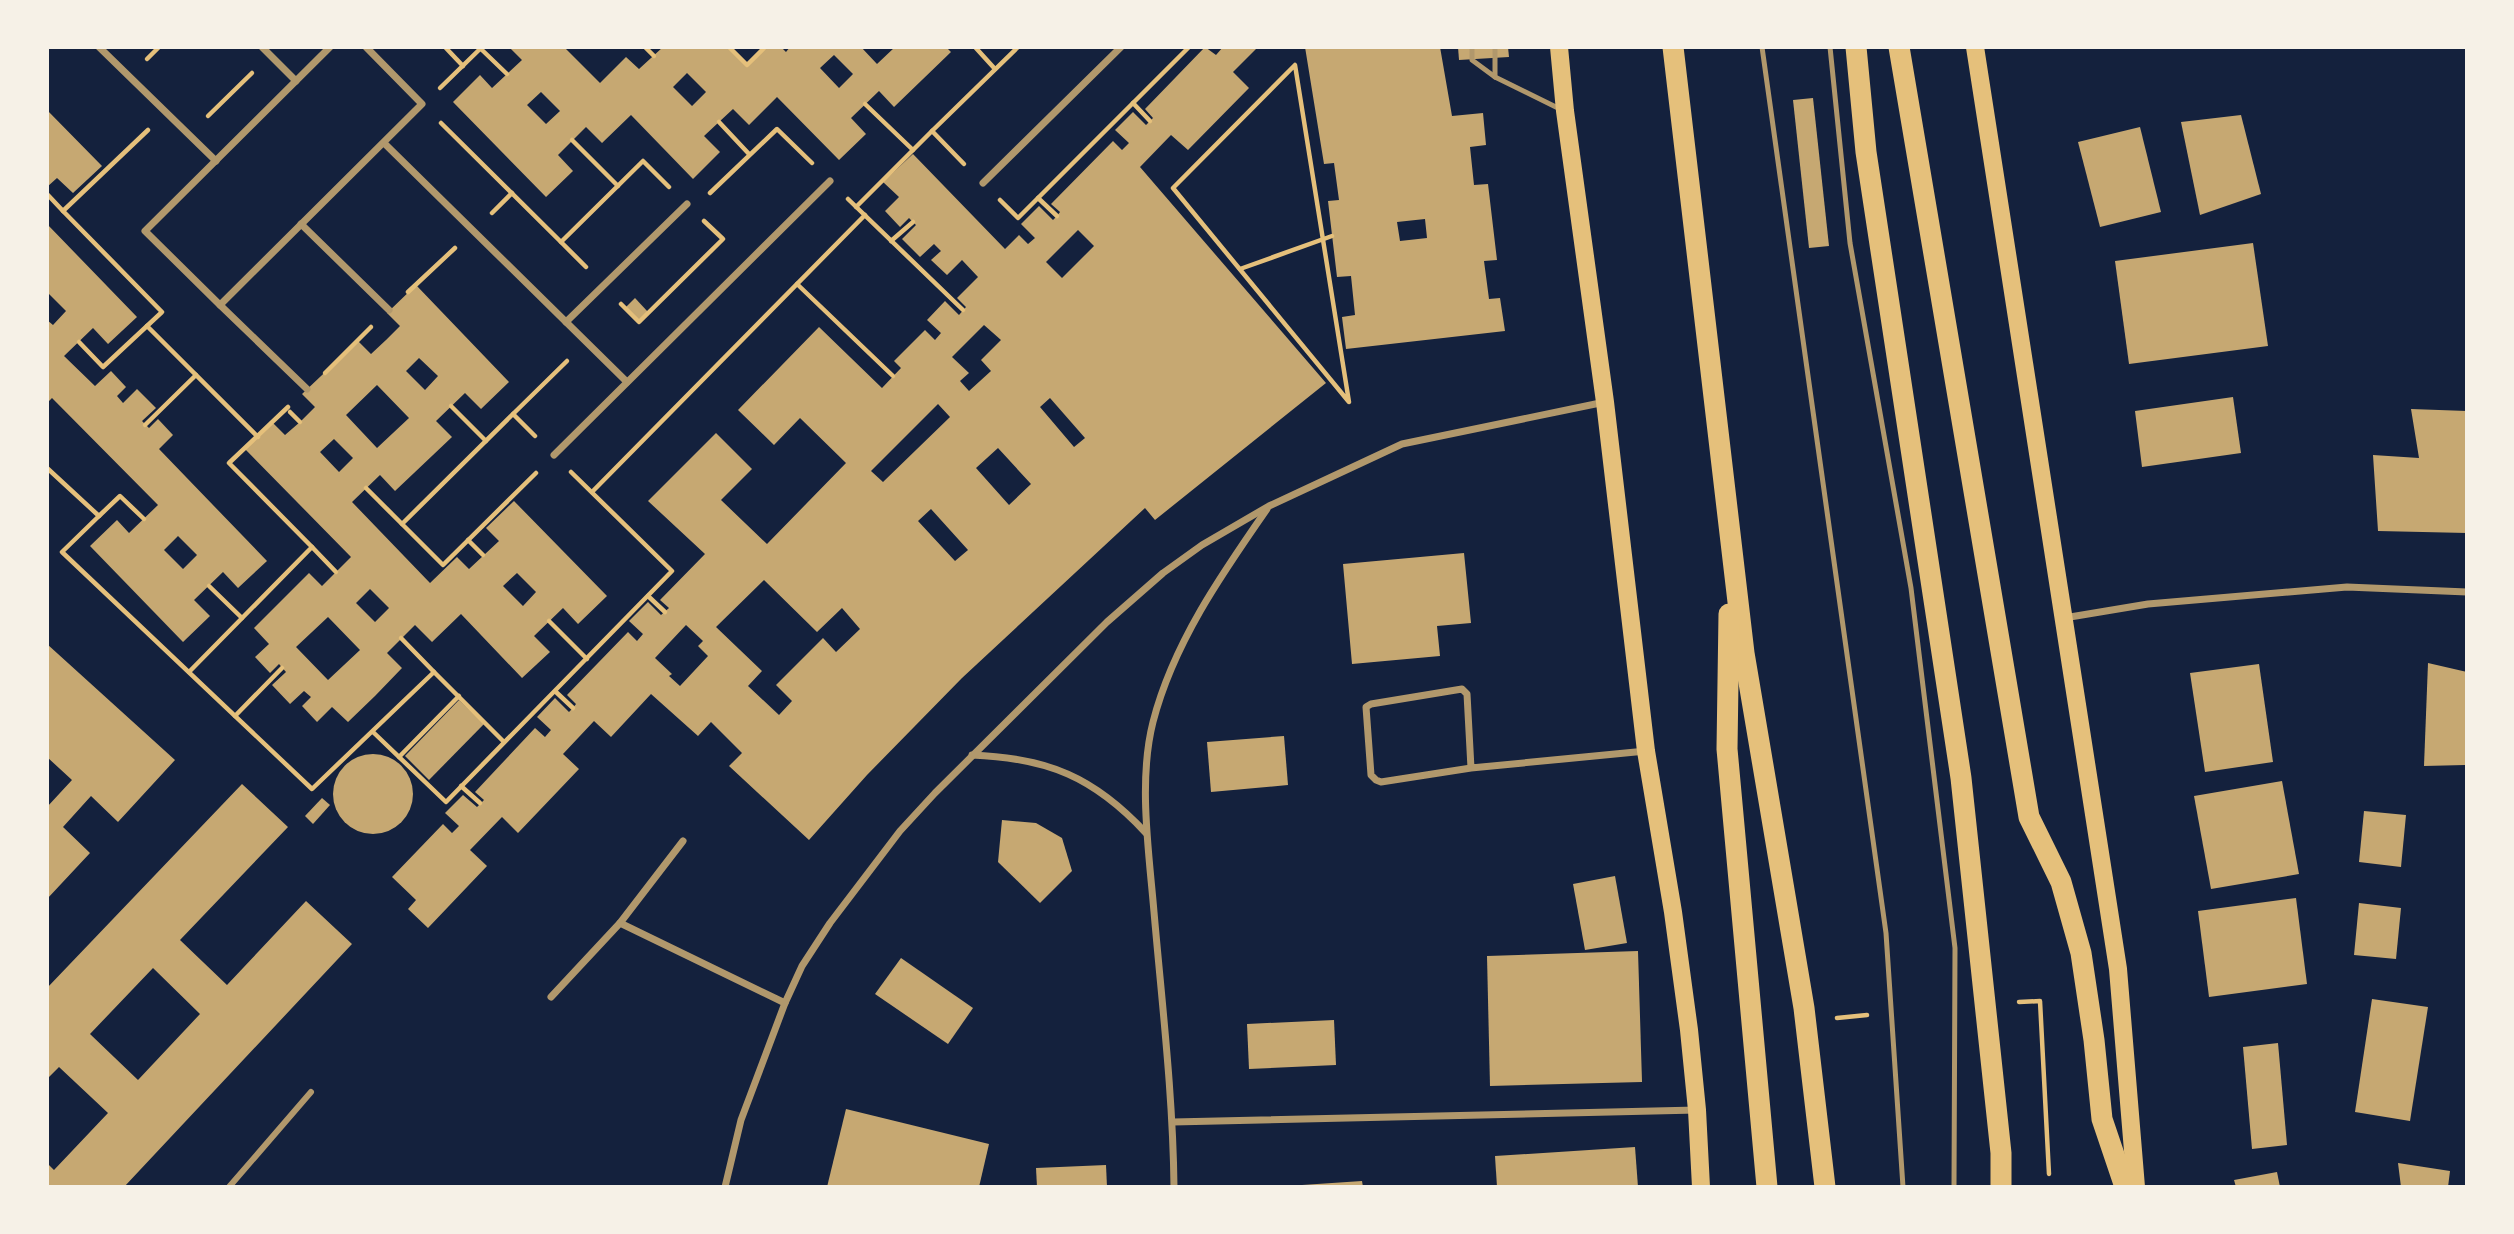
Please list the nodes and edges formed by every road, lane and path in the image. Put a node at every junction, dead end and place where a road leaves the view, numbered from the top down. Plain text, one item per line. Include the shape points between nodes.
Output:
1 (99, 47) edge
2 (159, 47) edge
3 (262, 47) edge
4 (330, 47) edge
5 (366, 47) edge
6 (445, 47) edge
7 (645, 47) edge
8 (729, 47) edge
9 (765, 47) edge
10 (975, 47) edge
11 (1018, 47) edge
12 (1121, 47) edge
13 (1189, 47) edge
14 (1472, 47) edge
15 (1495, 47) edge
16 (1559, 47) edge
17 (1673, 47) edge
18 (1762, 47) edge
19 (1830, 47) edge
20 (1856, 47) edge
21 (1899, 47) edge
22 (1975, 47) edge
23 (481, 48) edge
24 (152, 54) dead end
25 (270, 55) junction
26 (654, 56) dead end
27 (463, 66) junction
28 (995, 69) junction
29 (507, 74) dead end
30 (1495, 77) junction
31 (296, 81) junction
32 (1132, 103) junction
33 (422, 104) junction
34 (865, 104) dead end
35 (1565, 111) junction
36 (211, 114) dead end
37 (1150, 121) dead end
38 (719, 122) dead end
39 (932, 131) junction
40 (572, 141) dead end
41 (384, 143) junction
42 (913, 150) junction
43 (750, 154) dead end
44 (216, 161) junction
45 (830, 181) dead end
46 (983, 183) junction
47 (618, 186) junction
48 (47, 194) edge
49 (1038, 198) junction
50 (687, 204) joint
51 (856, 207) dead end
52 (63, 211) dead end
53 (864, 215) dead end
54 (1057, 216) dead end
55 (912, 222) dead end
56 (301, 224) junction
57 (473, 231) junction
58 (1332, 236) dead end
59 (1323, 239) junction
60 (891, 241) dead end
61 (561, 242) junction
62 (1240, 269) junction
63 (797, 284) junction
64 (604, 286) junction
65 (220, 305) junction
66 (389, 310) junction
67 (566, 322) junction
68 (147, 326) dead end
69 (587, 341) junction
70 (79, 342) dead end
71 (195, 375) dead end
72 (894, 376) dead end
73 (627, 382) junction
74 (307, 389) junction
75 (1605, 402) junction
76 (451, 406) dead end
77 (513, 414) junction
78 (145, 425) dead end
79 (486, 441) junction
80 (554, 455) junction
81 (47, 468) edge
82 (366, 488) dead end
83 (1269, 506) junction
84 (99, 516) junction
85 (144, 519) dead end
86 (402, 524) junction
87 (1730, 539) junction
88 (468, 540) junction
89 (312, 547) junction
90 (483, 555) dead end
91 (336, 572) dead end
92 (209, 586) dead end
93 (2467, 592) edge
94 (648, 596) junction
95 (665, 612) dead end
96 (242, 618) junction
97 (2064, 618) junction
98 (549, 621) dead end
99 (401, 638) dead end
100 (587, 659) junction
101 (282, 668) dead end
102 (189, 672) junction
103 (434, 672) junction
104 (555, 692) junction
105 (459, 696) junction
106 (573, 708) dead end
107 (235, 716) junction
108 (373, 732) junction
109 (504, 742) junction
110 (1646, 751) junction
111 (972, 755) junction
112 (398, 757) junction
113 (1471, 768) junction
114 (461, 786) junction
115 (480, 803) dead end
116 (1147, 833) junction
117 (683, 841) dead end
118 (620, 923) junction
119 (551, 997) dead end
120 (785, 1003) junction
121 (311, 1092) dead end
122 (1697, 1110) junction
123 (1173, 1122) junction
124 (229, 1187) edge
125 (725, 1187) edge
126 (1174, 1187) edge
127 (1702, 1187) edge
128 (1767, 1187) edge
129 (1825, 1187) edge
130 (1903, 1187) edge
131 (1954, 1187) edge
132 (2001, 1187) edge
133 (2125, 1187) edge
134 (2136, 1187) edge

1 - 44 street
2 - 24 path
3 - 25 street
4 - 31 street
5 - 33 street
6 - 27 path
7 - 26 path
8 - 9 path via 747,65
10 - 28 path
11 - 28 path
12 - 46 street
13 - 32 path
14 - 30 lane via 1472,60
15 - 30 lane
16 - 35 main road
17 - 87 highway
18 - 130 lane via 1886,933
19 - 131 lane via 1850,243 1911,588 1955,948
20 - 132 highway via 1866,152 1961,778
21 - 133 highway via 2029,817 2061,882 2081,953 2102,1119
22 - 97 main road
23 - 27 path
23 - 29 path
25 - 31 street
25 - 36 path
27 - 33 path
28 - 39 path
30 - 35 lane
31 - 44 street
32 - 37 path
32 - 49 path
33 - 41 street
33 - 61 path
34 - 42 path
35 - 75 main road
38 - 43 path
39 - 42 path
39 - 46 path
40 - 47 path
41 - 56 street
41 - 57 street
42 - 51 path
44 - 65 street via 145,231
45 - 73 street
46 - 49 path via 1018,218
47 - 50 path via 643,161
47 - 61 path
48 - 52 path
49 - 54 path
50 - 64 street
53 - 63 path
55 - 60 path
56 - 65 street
56 - 66 street
57 - 66 path
57 - 67 street
58 - 59 path
59 - 62 path
59 - 62 path via 1349,402
59 - 62 path via 1295,65 1173,188
61 - 64 path
63 - 72 path
63 - 94 path via 592,492 672,571
64 - 67 street
65 - 74 street
66 - 74 path
67 - 69 street
68 - 70 path via 103,367
69 - 73 street
69 - 77 path
71 - 78 path
73 - 80 street
74 - 89 path via 229,463
75 - 83 street via 1402,444
75 - 110 main road
76 - 79 path
77 - 79 path
77 - 80 path
79 - 86 path
80 - 88 path
81 - 84 path
82 - 86 path
83 - 111 street via 1163,573
83 - 116 street via 1210,596 1168,676 1147,751
84 - 85 path via 120,496
84 - 102 path via 62,552
86 - 88 path via 443,565
87 - 128 highway via 1727,749
87 - 129 highway via 1744,653 1804,1008
88 - 90 path
89 - 91 path
89 - 96 path
92 - 96 path
93 - 97 street via 2347,587 2148,604
94 - 95 path
94 - 100 path
96 - 102 path
97 - 134 main road via 2118,969
98 - 100 path
99 - 103 path
100 - 104 path
101 - 107 path
102 - 107 path
103 - 105 path
103 - 108 path
104 - 106 path
104 - 109 path
105 - 109 path
105 - 112 path
107 - 108 path via 313,789
108 - 112 path
109 - 114 path
110 - 113 street
110 - 122 main road via 1675,925
111 - 116 street via 1025,759 1070,775 1110,798
111 - 120 street via 900,831 857,887 802,966
112 - 114 path via 446,802
113 - 113 street via 1467,694 1462,689 1366,707 1371,775 1376,780
114 - 115 path
116 - 123 street
117 - 118 street
118 - 119 street
118 - 120 street
120 - 125 street via 741,1120
121 - 124 street
122 - 123 street
122 - 127 main road
123 - 126 street

